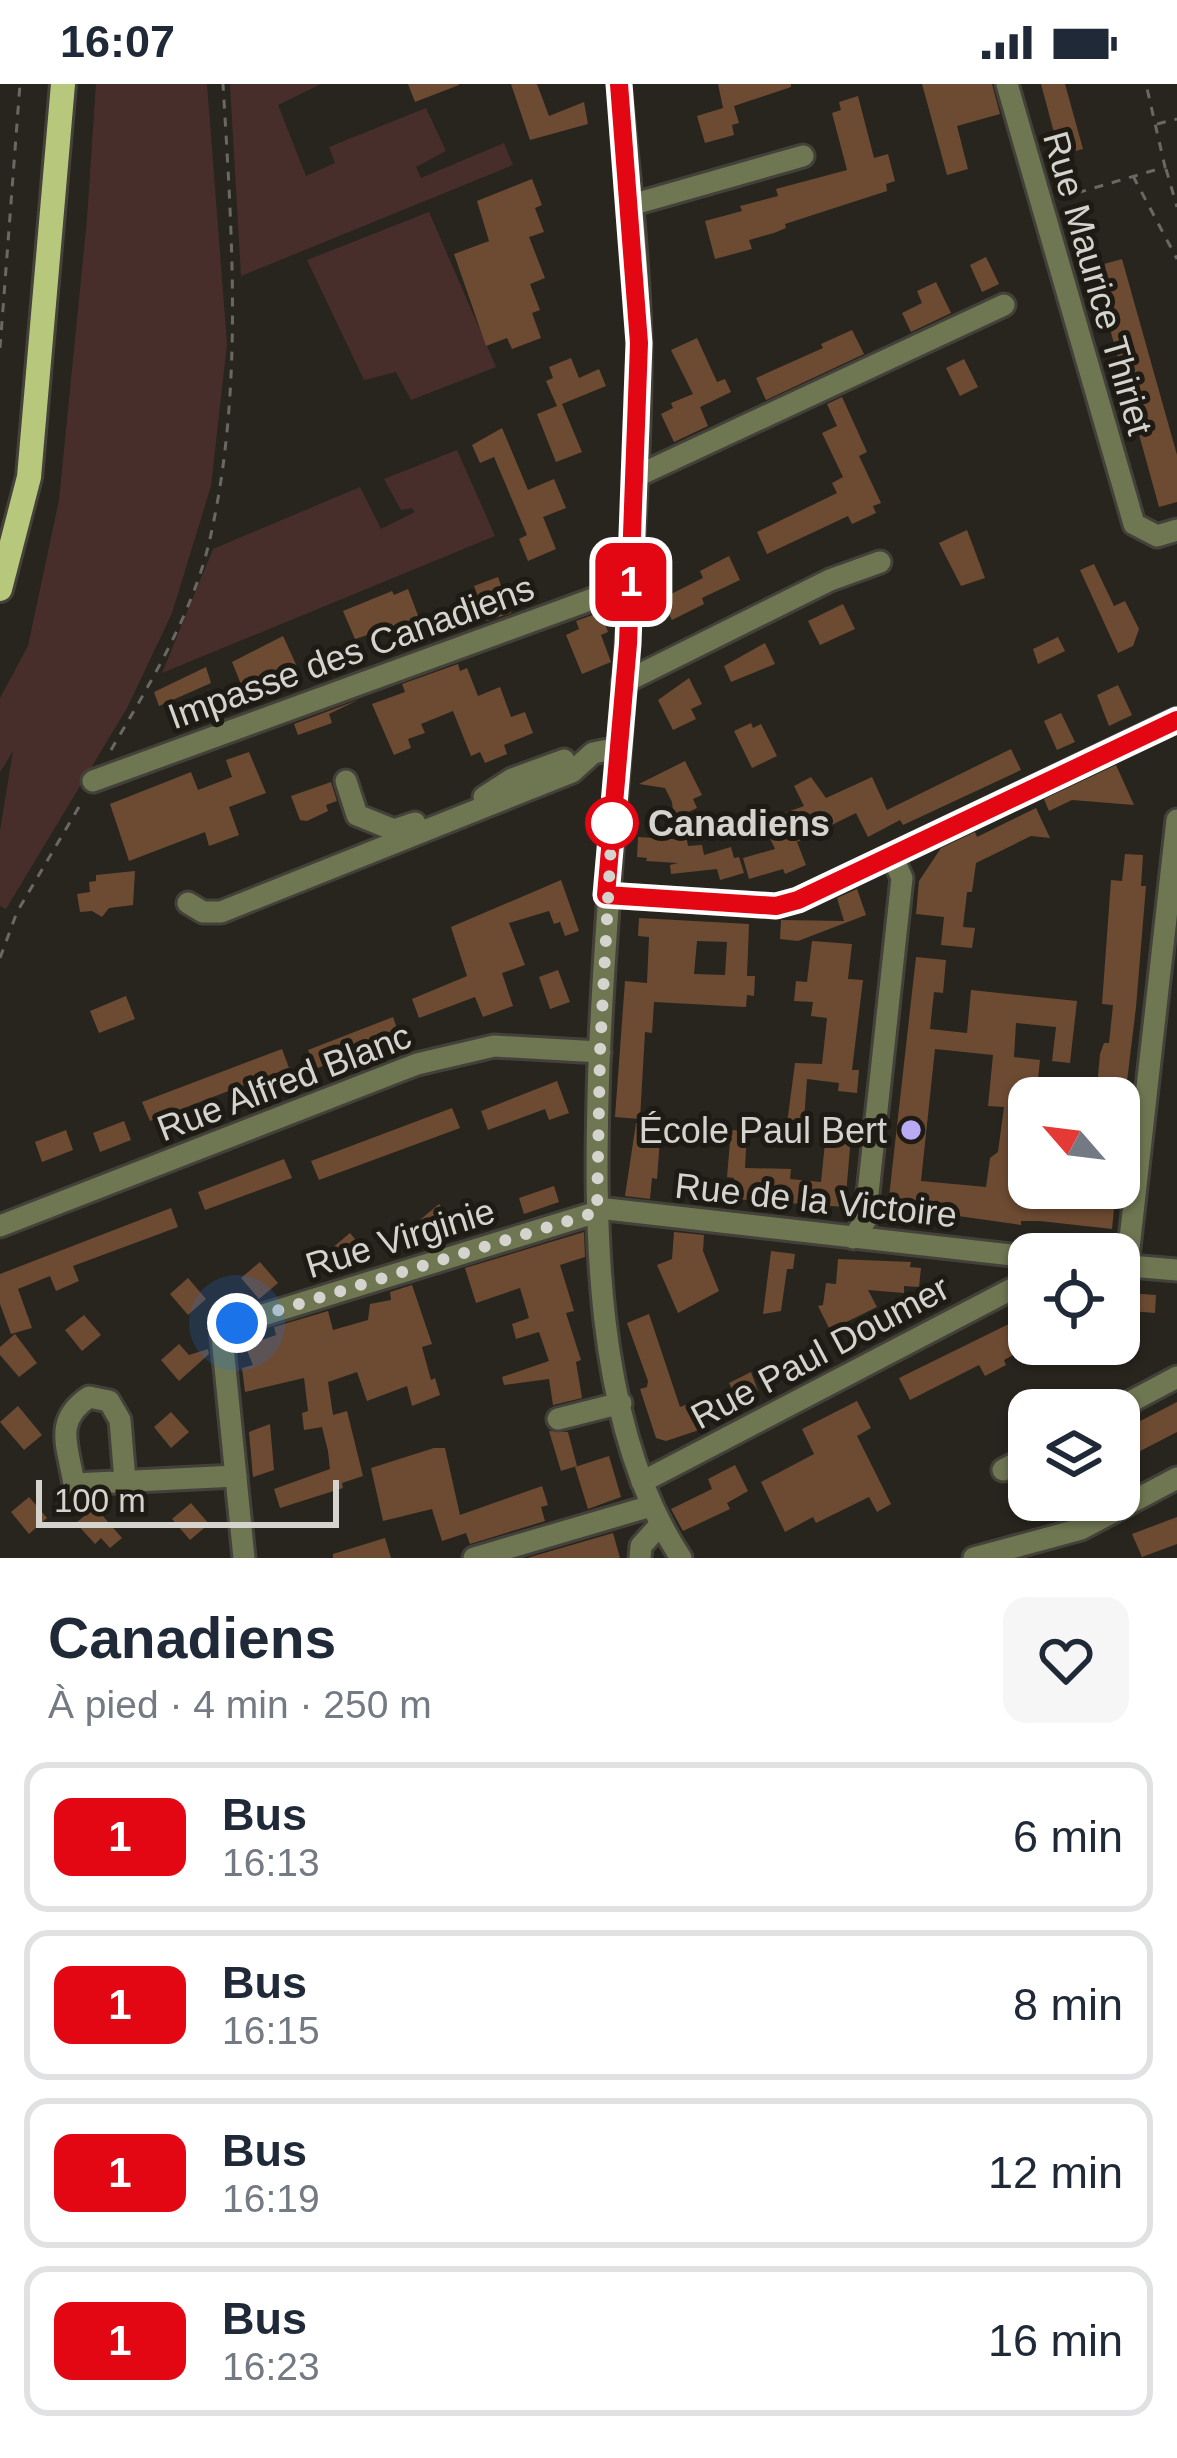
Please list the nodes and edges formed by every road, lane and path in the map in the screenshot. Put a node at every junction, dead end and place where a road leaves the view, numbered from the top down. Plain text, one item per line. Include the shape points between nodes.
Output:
1 (20, 84) edge
2 (63, 84) edge
3 (223, 84) edge
4 (619, 84) edge
5 (1007, 84) edge
6 (1146, 84) edge
7 (1177, 119) edge
8 (1155, 124) junction
9 (803, 156) dead end
10 (1165, 167) junction
11 (1132, 176) junction
12 (1041, 203) junction
13 (631, 205) junction
14 (1177, 208) edge
15 (1177, 259) edge
16 (1004, 304) dead end
17 (0, 348) edge
18 (634, 477) junction
19 (1177, 530) edge
20 (880, 562) dead end
21 (631, 585) junction
22 (0, 589) edge
23 (623, 683) junction
24 (1177, 719) edge
25 (618, 748) junction
26 (593, 753) junction
27 (93, 781) junction
28 (346, 781) dead end
29 (1177, 820) edge
30 (892, 856) junction
31 (606, 895) junction
32 (188, 903) dead end
33 (0, 958) edge
34 (600, 1052) junction
35 (597, 1212) junction
36 (0, 1226) edge
37 (1127, 1233) edge
38 (853, 1238) junction
39 (1008, 1254) edge
40 (1140, 1267) edge
41 (1177, 1270) edge
42 (1008, 1291) edge
43 (1177, 1377) edge
44 (1140, 1397) edge
45 (621, 1403) junction
46 (558, 1419) dead end
47 (1008, 1468) edge
48 (1004, 1470) dead end
49 (236, 1476) junction
50 (1177, 1478) edge
51 (125, 1481) junction
52 (642, 1482) junction
53 (655, 1516) junction
54 (244, 1558) edge
55 (474, 1558) edge
56 (640, 1558) edge
57 (681, 1558) edge
58 (974, 1558) edge

1 - 17 path
2 - 22 main road via 29,477
3 - 27 path via 232,384 208,545 167,652
4 - 13 street
5 - 12 street, Rue Maurice Thiriet
6 - 8 path
7 - 8 path
8 - 10 path
9 - 13 street
10 - 11 path
10 - 14 path
11 - 12 path
11 - 15 path
12 - 19 street, Rue Maurice Thiriet via 1133,524 1157,536
13 - 18 street via 639,313
16 - 18 street
18 - 21 street
20 - 23 street
21 - 23 street
21 - 27 street, Impasse des Canadiens
23 - 25 street
24 - 30 street
25 - 26 street
25 - 31 street
26 - 28 street via 394,830 357,815
26 - 32 street via 572,772 220,912
27 - 33 path via 35,878
29 - 37 street
30 - 31 street via 776,906
30 - 38 street via 902,878 865,1221
31 - 34 street
34 - 35 street
34 - 36 street, Rue Alfred Blanc via 494,1046 417,1064
35 - 38 street, Rue de la Victoire
35 - 45 street
35 - 49 street, Rue Virginie via 237,1323 221,1337
38 - 39 street, Rue de la Victoire
40 - 41 street
42 - 52 street, Rue Paul Doumer
43 - 44 street
45 - 46 street
45 - 52 street
47 - 48 street
49 - 51 street
49 - 54 street, Rue Virginie
50 - 58 street via 1081,1529
51 - 51 street via 74,1484 65,1426 89,1397 110,1401 120,1420
52 - 53 street
53 - 55 street
53 - 56 street
53 - 57 street

